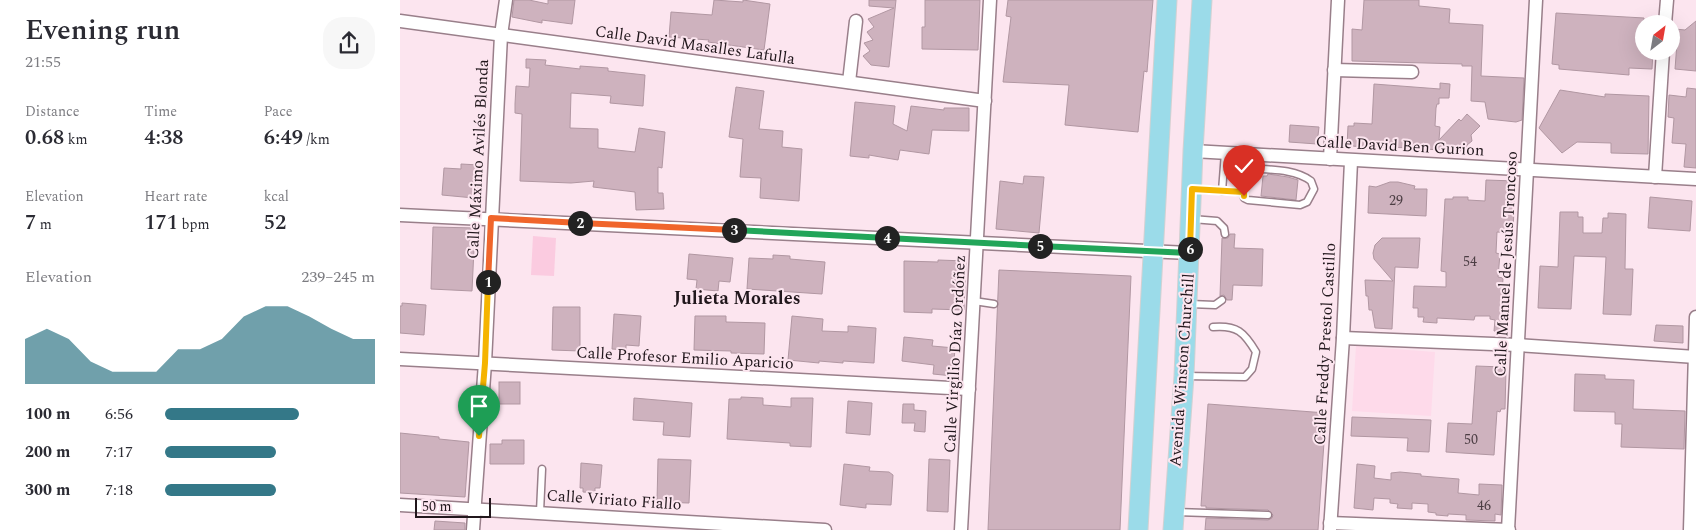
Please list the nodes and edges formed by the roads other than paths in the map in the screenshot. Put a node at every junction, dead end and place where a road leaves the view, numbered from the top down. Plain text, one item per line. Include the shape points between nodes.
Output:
1 (506, 0) edge
2 (990, 0) edge
3 (1167, 0) edge
4 (1202, 0) edge
5 (1338, 0) edge
6 (1536, 0) edge
7 (1667, 0) edge
8 (1666, 15) edge
9 (400, 21) edge
10 (856, 21) dead end
11 (500, 35) junction
12 (1663, 60) edge
13 (1334, 70) junction
14 (1412, 72) dead end
15 (849, 82) junction
16 (985, 101) junction
17 (1193, 150) junction
18 (1225, 152) junction
19 (1247, 154) junction
20 (1330, 159) junction
21 (1351, 161) junction
22 (1246, 168) junction
23 (1527, 169) junction
24 (1655, 177) junction
25 (1696, 179) edge
26 (1192, 189) junction
27 (1222, 191) junction
28 (1244, 192) junction
29 (400, 214) edge
30 (491, 218) junction
31 (1190, 219) junction
32 (1225, 234) dead end
33 (977, 242) junction
34 (1153, 252) junction
35 (1189, 253) junction
36 (974, 300) junction
37 (1222, 300) dead end
38 (994, 304) dead end
39 (1186, 304) junction
40 (1696, 317) edge
41 (1213, 327) dead end
42 (1343, 338) junction
43 (1518, 345) junction
44 (1695, 357) edge
45 (400, 359) edge
46 (485, 363) junction
47 (1184, 376) junction
48 (969, 389) junction
49 (542, 469) dead end
50 (400, 505) edge
51 (474, 508) junction
52 (540, 512) junction
53 (1268, 516) dead end
54 (1173, 521) edge
55 (1330, 526) edge
56 (728, 527) edge
57 (746, 528) edge
58 (473, 530) edge
59 (825, 530) edge
60 (961, 530) edge
61 (1138, 530) edge
62 (1509, 530) edge
63 (1690, 530) edge

1 - 11 street, Calle Máximo Avilés Blonda
2 - 16 street, Calle Virgilio Díaz Ordóñez
3 - 34 main road, Avenida Winston Churchill
4 - 17 main road, Avenida Winston Churchill
5 - 13 street
6 - 23 street, Calle Manuel de Jesús Troncoso
7 - 8 street
9 - 11 street, Calle David Masalles Lafulla
10 - 15 street
11 - 15 street, Calle David Masalles Lafulla
11 - 30 street, Calle Máximo Avilés Blonda
12 - 24 street
13 - 14 street
13 - 20 street
15 - 16 street, Calle David Masalles Lafulla
16 - 33 street, Calle Virgilio Díaz Ordóñez
17 - 18 street, Calle David Ben Gurion
17 - 26 main road, Avenida Winston Churchill
18 - 19 street, Calle David Ben Gurion
18 - 27 lane
19 - 20 street, Calle David Ben Gurion
19 - 22 lane
20 - 21 street, Calle David Ben Gurion
21 - 23 street, Calle David Ben Gurion
21 - 42 street, Calle Freddy Prestol Castillo
22 - 28 lane
22 - 28 lane via 1302,176 1311,181 1314,189 1307,202 1300,205 1248,200 1244,198
23 - 24 street, Calle David Ben Gurion
23 - 43 street, Calle Manuel de Jesús Troncoso
24 - 25 street, Calle David Ben Gurion
26 - 27 lane
26 - 31 main road, Avenida Winston Churchill
27 - 28 lane
29 - 30 street
30 - 33 street
30 - 46 street, Calle Máximo Avilés Blonda
31 - 32 lane via 1217,221
31 - 35 main road, Avenida Winston Churchill
33 - 34 street
33 - 36 street, Calle Virgilio Díaz Ordóñez
34 - 35 street
34 - 61 main road, Avenida Winston Churchill
35 - 39 main road, Avenida Winston Churchill
36 - 38 lane
36 - 48 street, Calle Virgilio Díaz Ordóñez
37 - 39 lane via 1215,305
39 - 47 main road, Avenida Winston Churchill
40 - 44 street
41 - 47 lane via 1228,325 1246,336 1256,352 1252,369 1245,378
42 - 43 street
42 - 55 street, Calle Freddy Prestol Castillo
43 - 44 street
43 - 62 street, Calle Manuel de Jesús Troncoso
44 - 63 street
45 - 46 street, Calle Profesor Emilio Aparicio
46 - 48 street, Calle Profesor Emilio Aparicio
46 - 51 street, Calle Máximo Avilés Blonda
47 - 54 main road, Avenida Winston Churchill
48 - 60 street, Calle Virgilio Díaz Ordóñez
49 - 52 lane
50 - 51 street, Calle Viriato Fiallo
51 - 52 street, Calle Viriato Fiallo
51 - 58 street, Calle Máximo Avilés Blonda
52 - 56 street, Calle Viriato Fiallo
53 - 54 lane
55 - 62 street
56 - 57 street, Calle Viriato Fiallo
57 - 59 street, Calle Viriato Fiallo

